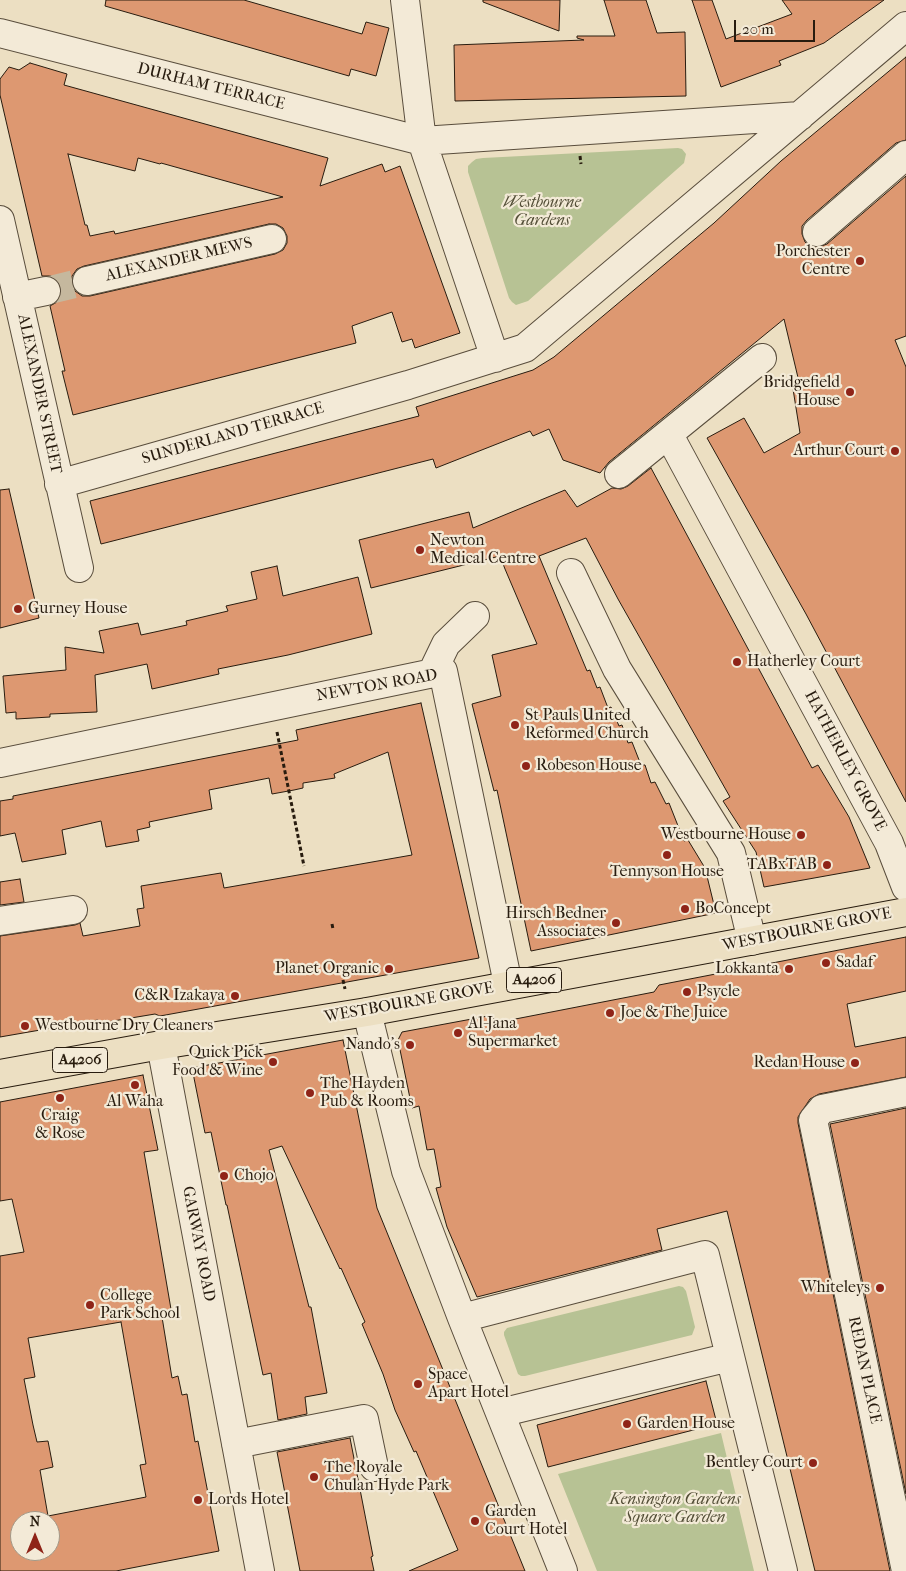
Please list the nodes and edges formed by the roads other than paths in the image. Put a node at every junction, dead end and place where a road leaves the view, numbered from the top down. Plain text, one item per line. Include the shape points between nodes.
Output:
1 (405, 0) edge
2 (906, 26) edge
3 (0, 33) edge
4 (800, 116) junction
5 (422, 141) junction
6 (906, 155) edge
7 (0, 220) edge
8 (817, 232) dead end
9 (272, 239) dead end
10 (87, 281) tunnel mouth
11 (46, 291) tunnel mouth
12 (17, 297) junction
13 (494, 358) junction
14 (762, 358) dead end
15 (674, 444) junction
16 (619, 474) dead end
17 (59, 484) junction
18 (79, 568) dead end
19 (571, 573) dead end
20 (475, 616) dead end
21 (432, 674) junction
22 (0, 763) edge
23 (906, 887) edge
24 (73, 910) dead end
25 (906, 912) edge
26 (0, 921) edge
27 (752, 941) junction
28 (508, 984) junction
29 (367, 1012) junction
30 (161, 1045) junction
31 (0, 1074) edge
32 (906, 1092) edge
33 (462, 1318) junction
34 (730, 1357) junction
35 (500, 1413) junction
36 (236, 1444) junction
37 (374, 1467) dead end
38 (260, 1571) edge
39 (563, 1571) edge
40 (783, 1571) edge
41 (906, 1571) edge

1 - 5 street
2 - 4 street
3 - 5 street, DURHAM TERRACE
4 - 5 street
4 - 13 street via 525,348
5 - 13 street
6 - 8 street
7 - 12 street, ALEXANDER STREET
9 - 10 street, ALEXANDER MEWS
11 - 12 street
12 - 17 street, ALEXANDER STREET
13 - 17 street, SUNDERLAND TERRACE
14 - 15 street
15 - 16 street
15 - 23 street, HATHERLEY GROVE via 890,843
17 - 18 street, ALEXANDER STREET
19 - 27 street via 617,669 731,853
20 - 21 street via 446,644
21 - 22 street, NEWTON ROAD
21 - 28 street, NEWTON ROAD via 443,671
24 - 26 street
25 - 27 main road, WESTBOURNE GROVE / A4206
27 - 28 main road, WESTBOURNE GROVE / A4206
28 - 29 main road, WESTBOURNE GROVE / A4206
29 - 30 main road, WESTBOURNE GROVE / A4206
29 - 33 street via 406,1171
30 - 31 main road, WESTBOURNE GROVE / A4206
30 - 36 street, GARWAY ROAD
32 - 41 street, REDAN PLACE via 822,1109 813,1120
33 - 34 street via 705,1255
33 - 35 street
34 - 35 street
34 - 40 street
35 - 39 street
36 - 37 street via 364,1419
36 - 38 street, GARWAY ROAD

